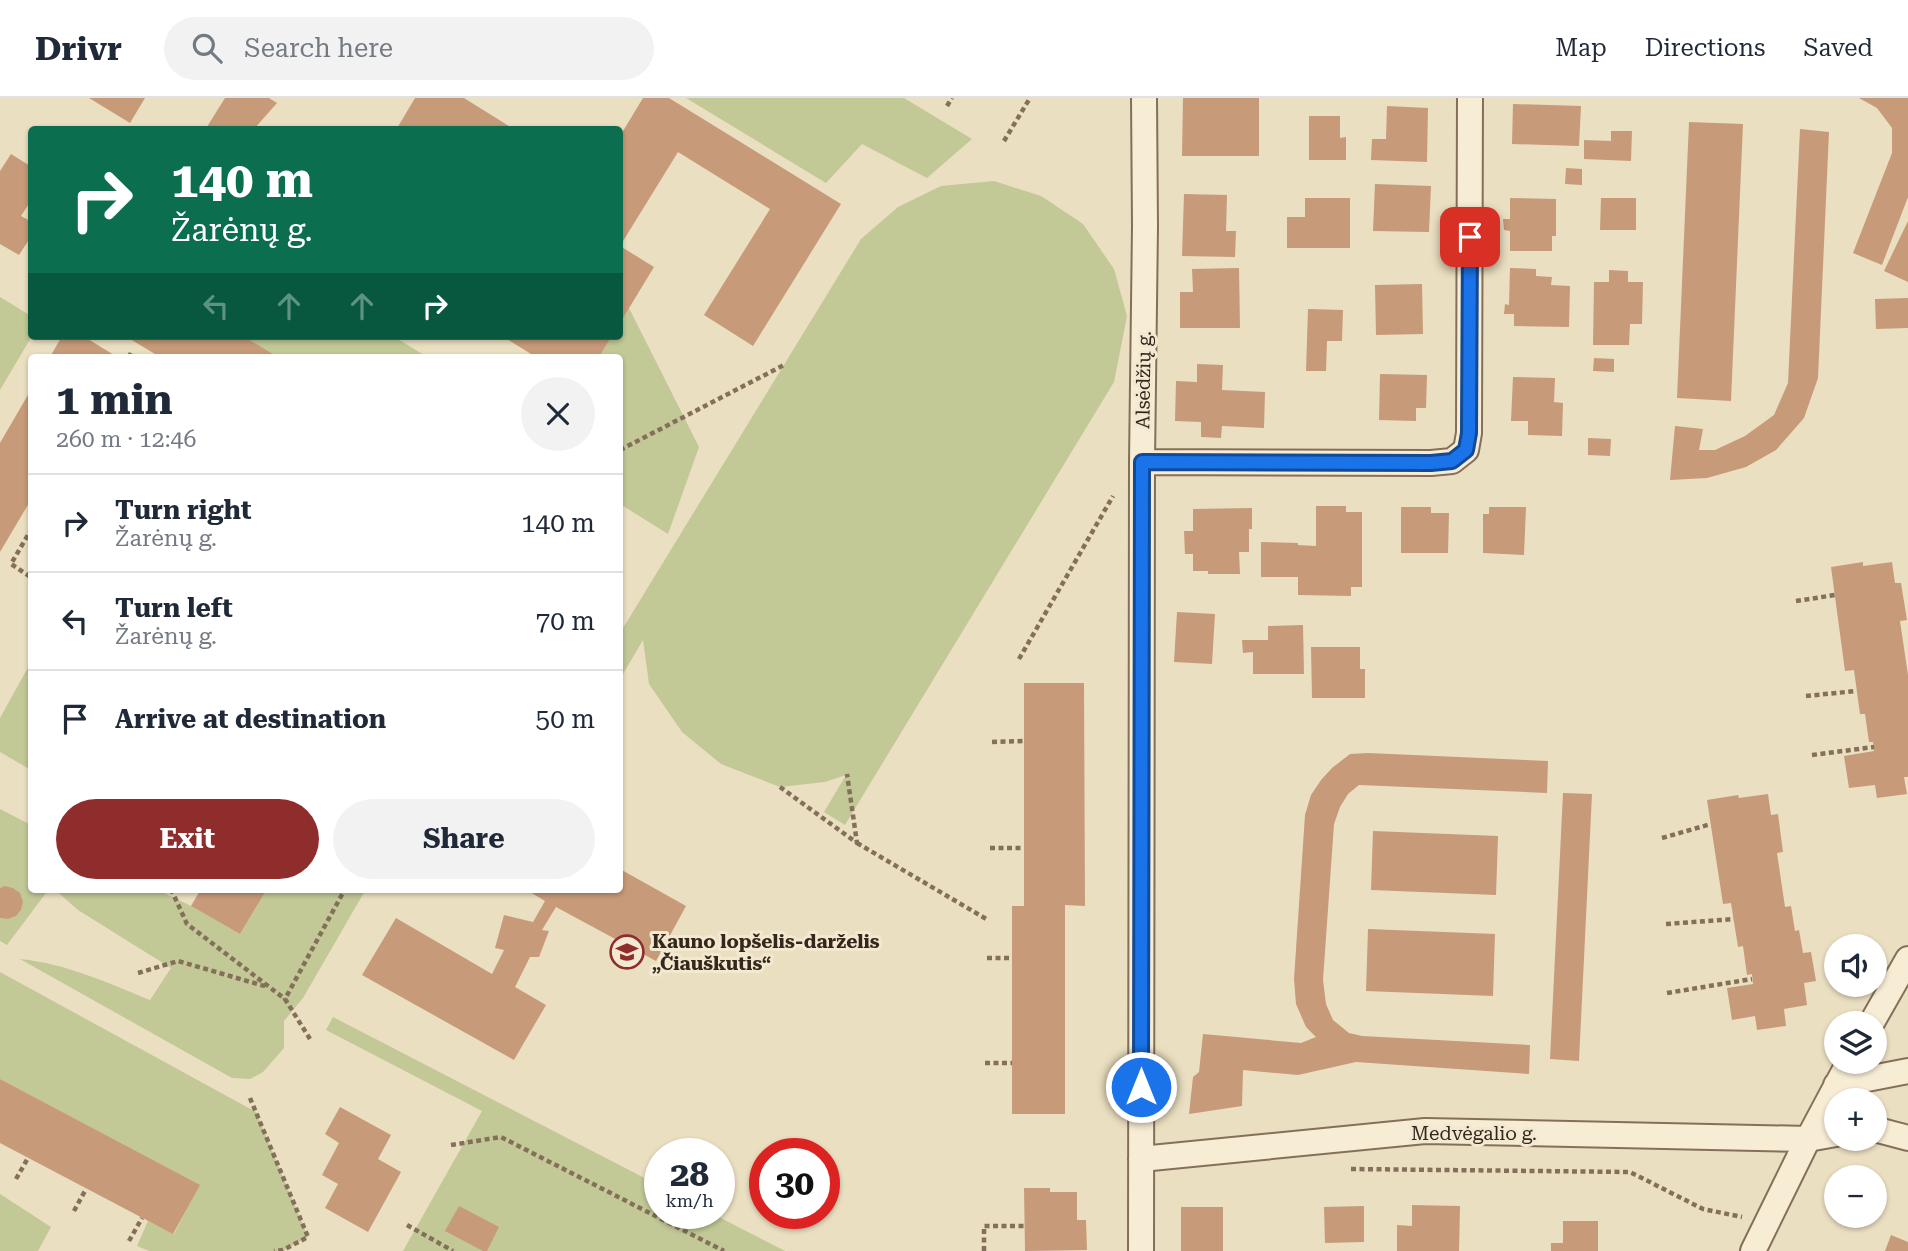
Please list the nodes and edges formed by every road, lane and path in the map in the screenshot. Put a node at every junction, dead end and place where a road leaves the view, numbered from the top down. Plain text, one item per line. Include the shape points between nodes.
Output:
1 (952, 98) edge
2 (1030, 98) edge
3 (1144, 98) edge
4 (1471, 98) edge
5 (947, 106) dead end
6 (1004, 141) dead end
7 (784, 365) dead end
8 (623, 448) edge
9 (1142, 462) junction
10 (1117, 491) dead end
11 (28, 535) edge
12 (28, 575) edge
13 (1835, 596) dead end
14 (1796, 600) dead end
15 (1019, 659) dead end
16 (1856, 691) dead end
17 (1806, 696) dead end
18 (1024, 741) dead end
19 (992, 742) dead end
20 (1874, 747) dead end
21 (1812, 755) dead end
22 (847, 774) dead end
23 (780, 787) dead end
24 (1711, 824) dead end
25 (1662, 838) dead end
26 (857, 843) junction
27 (990, 848) dead end
28 (1024, 848) dead end
29 (173, 893) edge
30 (343, 893) edge
31 (1734, 919) dead end
32 (988, 920) dead end
33 (1666, 923) dead end
34 (987, 958) dead end
35 (1012, 958) dead end
36 (1908, 959) edge
37 (138, 973) dead end
38 (1752, 979) dead end
39 (272, 988) junction
40 (1667, 993) dead end
41 (285, 999) junction
42 (1878, 1011) edge
43 (310, 1039) dead end
44 (985, 1063) dead end
45 (1012, 1063) dead end
46 (1908, 1071) edge
47 (1842, 1074) edge
48 (1836, 1085) junction
49 (250, 1098) dead end
50 (1887, 1132) edge
51 (1824, 1136) edge
52 (1908, 1138) edge
53 (1808, 1139) junction
54 (451, 1145) dead end
55 (28, 1158) dead end
56 (1141, 1159) junction
57 (1346, 1169) dead end
58 (16, 1180) dead end
59 (86, 1189) dead end
60 (74, 1211) dead end
61 (142, 1218) dead end
62 (1766, 1222) junction
63 (407, 1225) dead end
64 (1024, 1226) dead end
65 (129, 1241) dead end
66 (274, 1251) edge
67 (453, 1251) edge
68 (724, 1251) edge
69 (984, 1251) edge
70 (1142, 1251) edge
71 (1753, 1251) edge

1 - 5 path
2 - 6 path
3 - 9 street, Alsėdžių g.
4 - 9 street via 1466,450 1452,461 1431,463
7 - 8 path
9 - 56 street, Alsėdžių g.
10 - 15 path
11 - 12 path via 11,564
13 - 14 path
16 - 17 path
18 - 19 path
20 - 21 path
22 - 26 path
23 - 26 path
24 - 25 path
26 - 32 path
27 - 28 path
29 - 39 path via 187,924
30 - 41 path
31 - 33 path
34 - 35 path
36 - 42 street
37 - 39 path via 178,961
38 - 40 path
39 - 41 path
41 - 43 path
44 - 45 path
46 - 48 street
47 - 48 street
48 - 53 street
49 - 66 path via 308,1237
50 - 52 street
51 - 53 street, Medvėgalio g.
53 - 56 street, Medvėgalio g. via 1425,1131
53 - 62 street
54 - 68 path via 501,1137
55 - 58 path
56 - 70 street, Alsėdžių g.
57 - 62 path via 1630,1172 1703,1209
59 - 60 path
61 - 65 path
62 - 71 street
63 - 67 path
64 - 69 path via 984,1226

